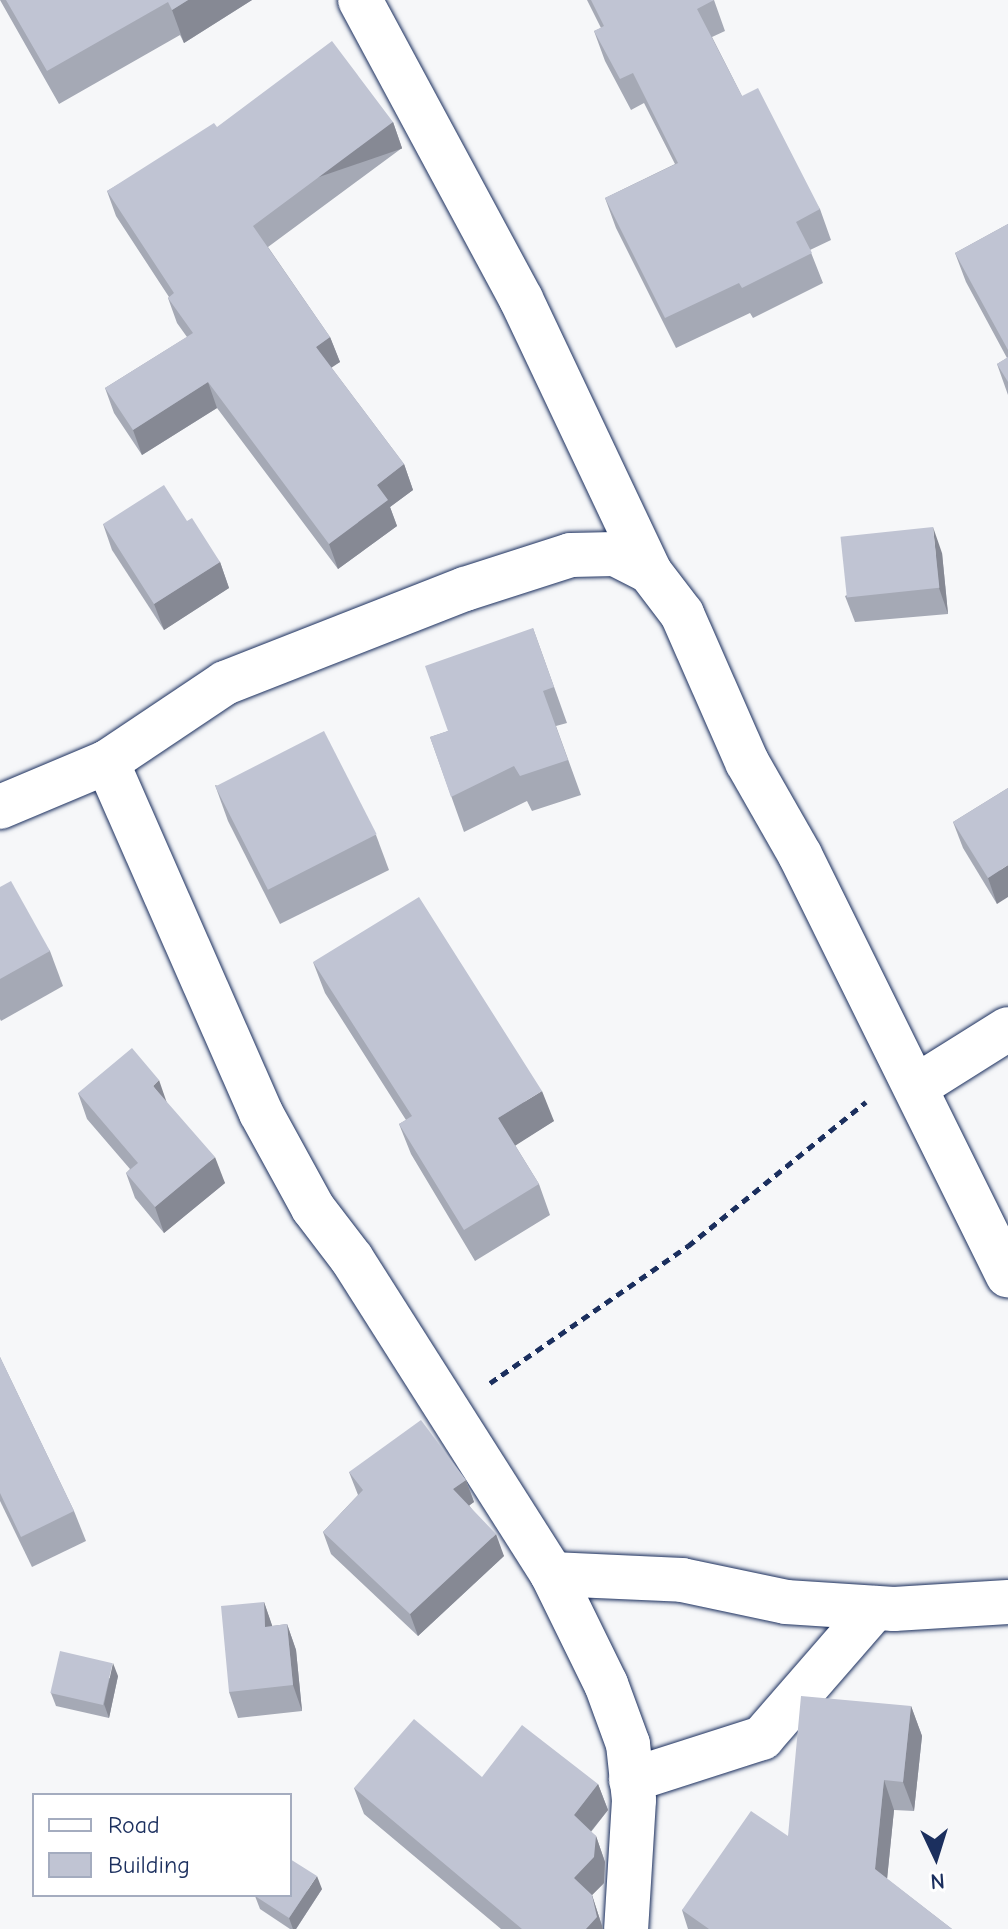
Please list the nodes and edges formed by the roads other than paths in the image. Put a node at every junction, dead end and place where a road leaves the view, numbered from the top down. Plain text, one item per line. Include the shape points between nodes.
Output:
1 (360, 0) edge
2 (650, 572) junction
3 (107, 762) junction
4 (0, 807) edge
5 (1008, 1029) edge
6 (913, 1079) junction
7 (1008, 1275) edge
8 (552, 1574) junction
9 (1008, 1602) edge
10 (875, 1608) junction
11 (631, 1780) junction
12 (626, 1929) edge

1 - 2 street via 521,299
2 - 3 street via 615,554 571,555 465,589 225,683
2 - 6 street via 682,614 747,762
3 - 4 street
3 - 8 street via 261,1113 313,1208 352,1259
5 - 6 street
6 - 7 street
8 - 10 street via 682,1580 786,1602
8 - 11 street via 606,1684 628,1744
9 - 10 street
10 - 11 street via 762,1738
11 - 12 street

